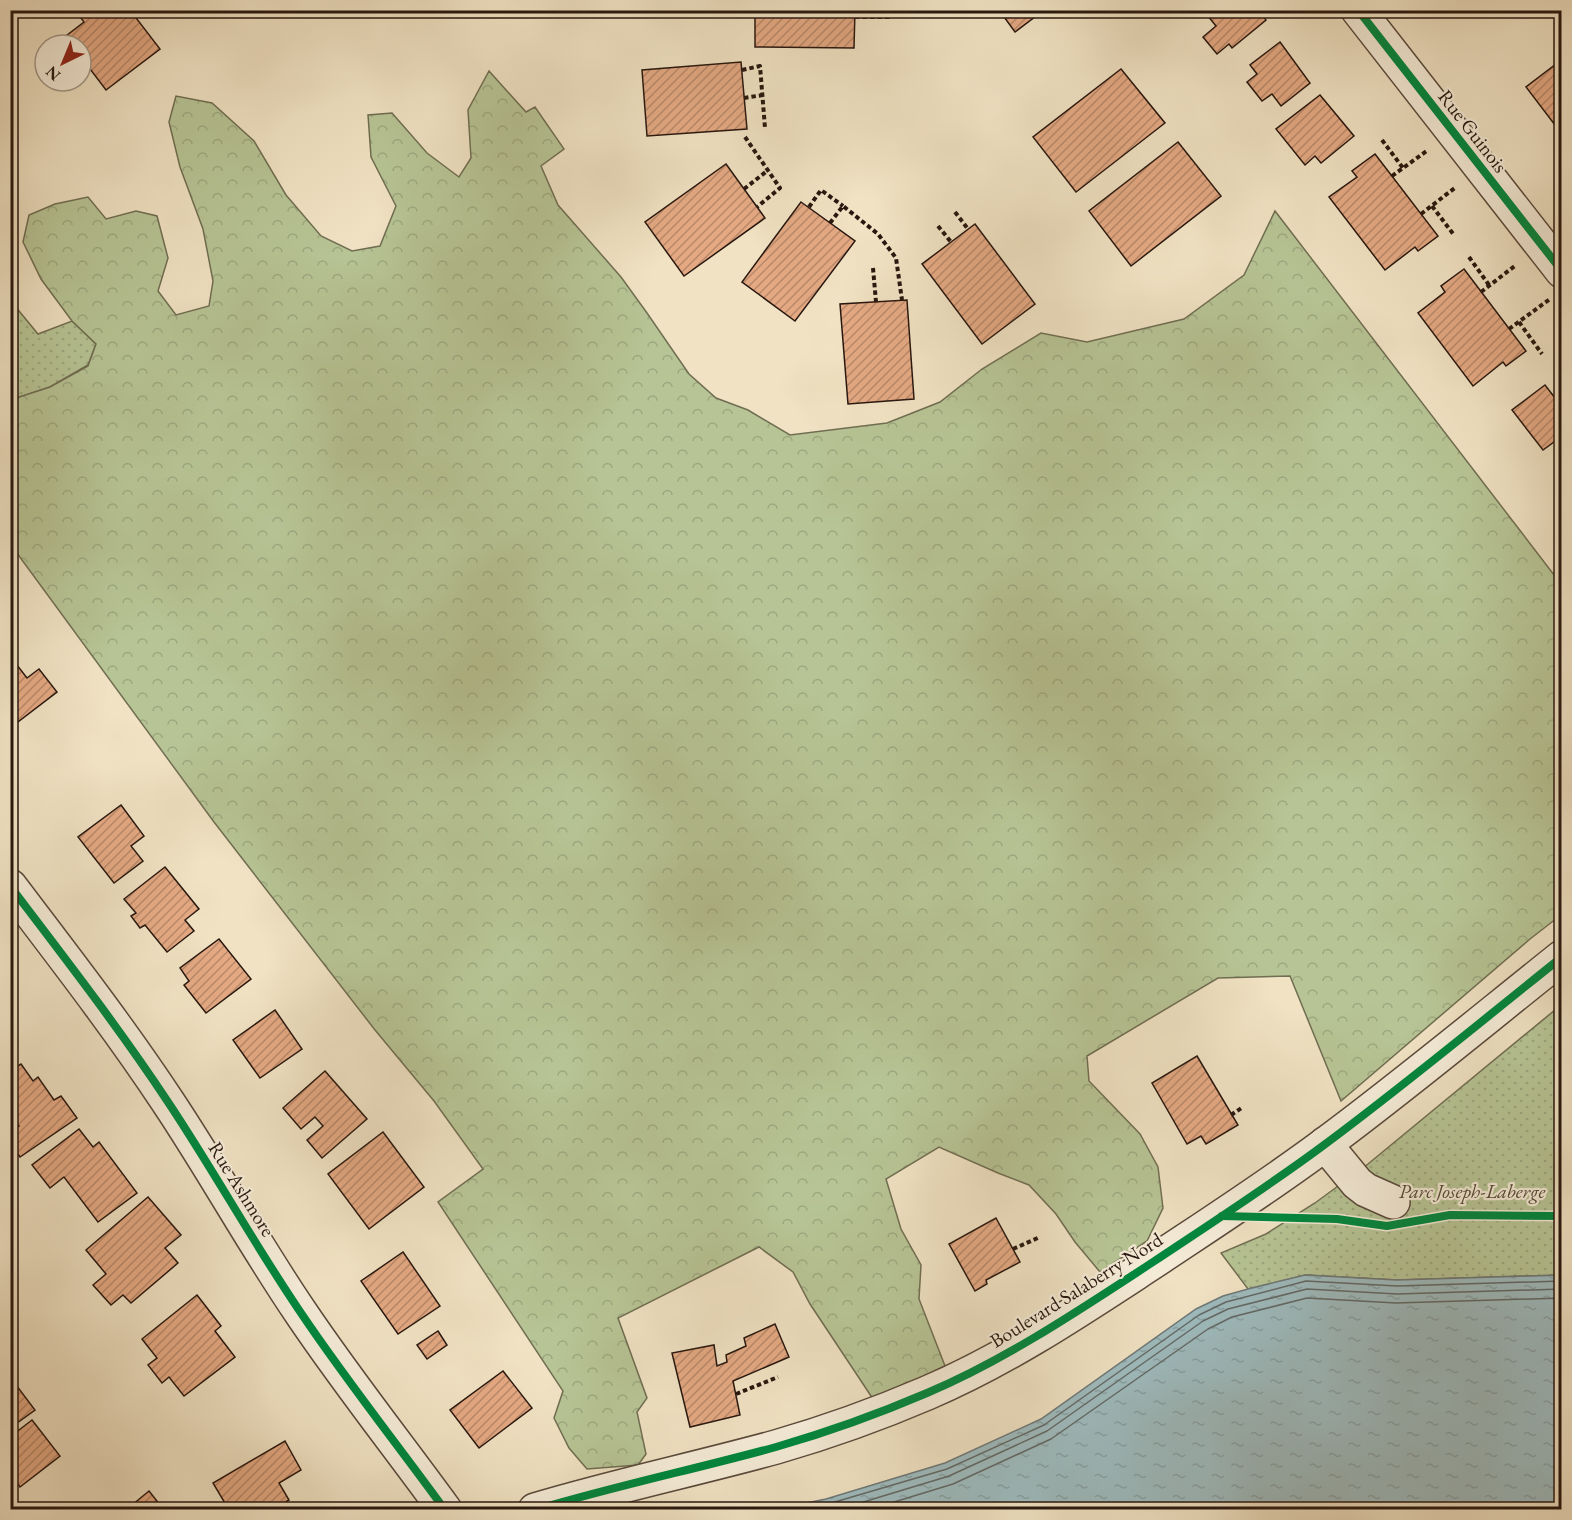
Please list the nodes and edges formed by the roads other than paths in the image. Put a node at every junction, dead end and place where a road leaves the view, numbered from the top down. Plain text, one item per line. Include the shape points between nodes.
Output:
1 (1358, 10) edge
2 (1557, 284) edge
3 (10, 886) edge
4 (1562, 957) edge
5 (1325, 1144) junction
6 (1393, 1202) dead end
7 (445, 1509) edge
8 (535, 1509) edge

1 - 2 street, Rue Guinois via 1542,246
3 - 7 street, Rue Ashmore via 126,1040 301,1313
4 - 5 street, Boulevard Salaberry Nord
5 - 6 street via 1357,1183
5 - 8 street, Boulevard Salaberry Nord via 1101,1296 1014,1349 929,1392 778,1446

